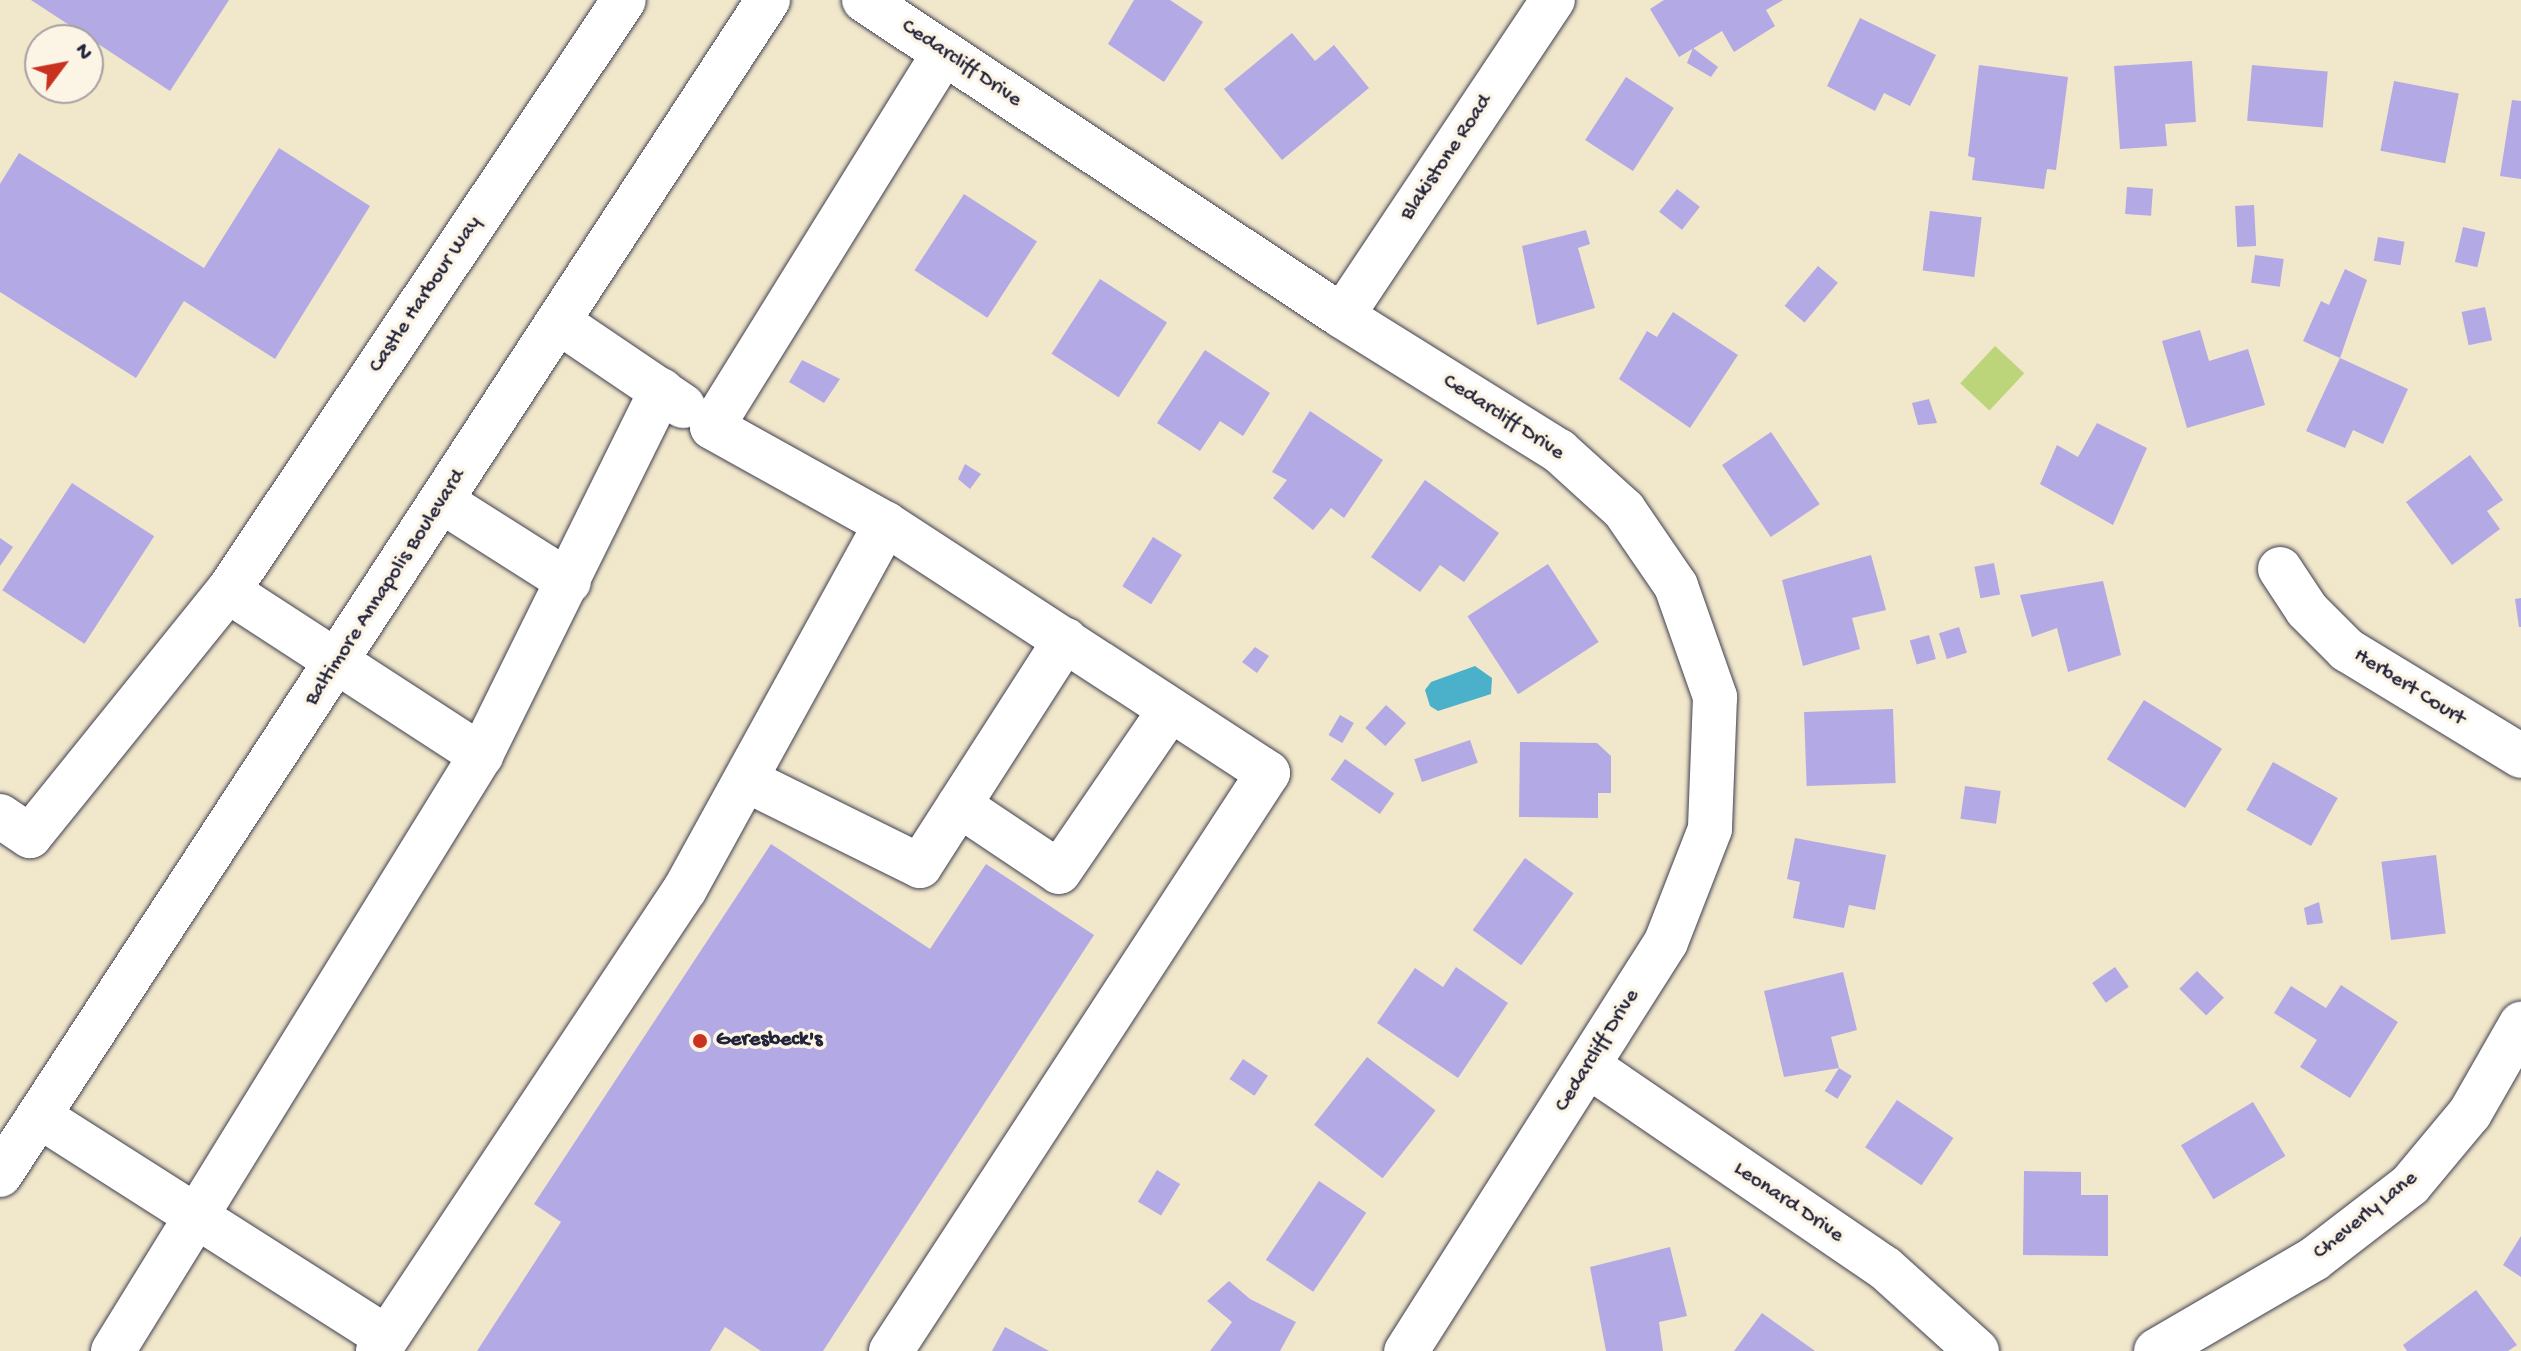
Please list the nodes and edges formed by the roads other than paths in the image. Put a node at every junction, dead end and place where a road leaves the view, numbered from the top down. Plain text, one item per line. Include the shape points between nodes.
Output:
1 (624, 0) edge
2 (768, 0) edge
3 (864, 0) edge
4 (1553, 0) edge
5 (944, 53) junction
6 (1342, 316) junction
7 (559, 322) junction
8 (661, 390) junction
9 (712, 427) junction
10 (443, 502) junction
11 (886, 524) junction
12 (2280, 569) dead end
13 (569, 582) junction
14 (228, 591) junction
15 (1065, 640) junction
16 (338, 662) junction
17 (1170, 710) junction
18 (481, 755) junction
19 (2521, 756) edge
20 (746, 780) junction
21 (959, 805) junction
22 (0, 816) edge
23 (2521, 1024) edge
24 (1590, 1067) junction
25 (39, 1116) junction
26 (0, 1175) edge
27 (195, 1215) junction
28 (382, 1344) edge
29 (113, 1351) edge
30 (891, 1351) edge
31 (1406, 1351) edge
32 (1977, 1351) edge
33 (2156, 1351) edge

1 - 14 street, Castle Harbour Way
2 - 7 street, Baltimore Annapolis Boulevard
3 - 5 street, Cedarcliff Drive
4 - 6 street, Blakistone Road
5 - 6 street, Cedarcliff Drive
5 - 9 street
6 - 24 street, Cedarcliff Drive via 1559,451 1624,510 1676,586 1715,697 1710,829 1676,925
7 - 8 street
7 - 10 street, Baltimore Annapolis Boulevard
8 - 9 street
8 - 13 street
9 - 11 street
10 - 13 street
10 - 16 street, Baltimore Annapolis Boulevard
11 - 15 street
11 - 20 street
12 - 19 street, Herbert Court via 2307,610 2347,650
13 - 18 street
14 - 16 street
14 - 22 street, Castle Harbour Way via 30,836
15 - 17 street
15 - 21 street
16 - 18 street
16 - 25 street, Baltimore Annapolis Boulevard
17 - 21 street via 1059,872
17 - 30 street via 1268,773
18 - 27 street
20 - 21 street via 920,866
20 - 28 street via 685,889
23 - 33 street, Cheverly Lane via 2470,1113 2410,1185 2314,1259
24 - 31 street, Cedarcliff Drive
24 - 32 street, Leonard Drive via 1885,1268
25 - 26 street, Baltimore Annapolis Boulevard
25 - 27 street
27 - 28 street
27 - 29 street

